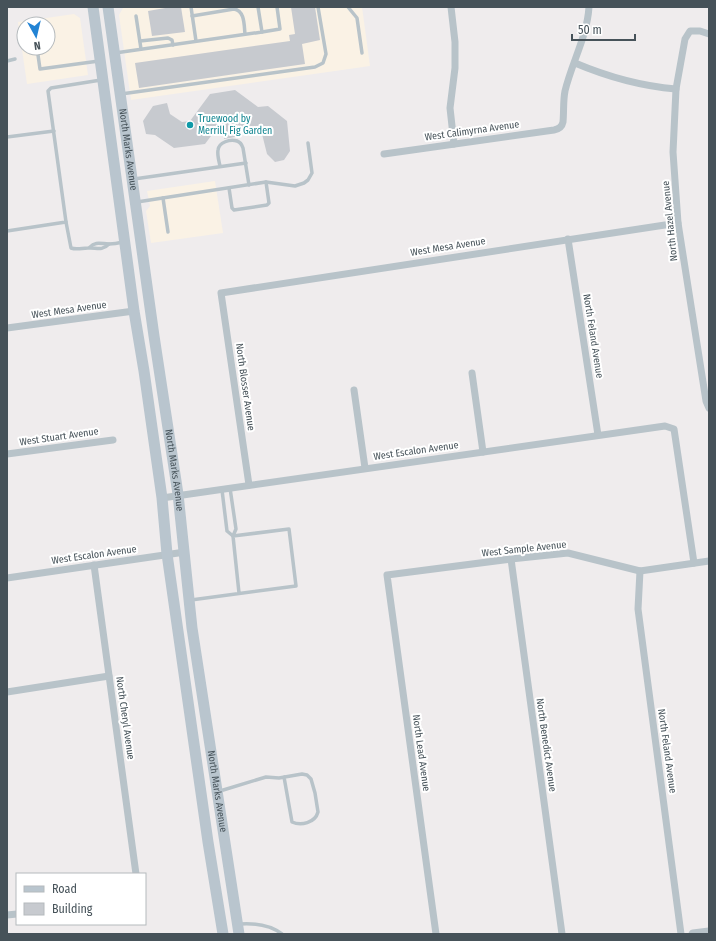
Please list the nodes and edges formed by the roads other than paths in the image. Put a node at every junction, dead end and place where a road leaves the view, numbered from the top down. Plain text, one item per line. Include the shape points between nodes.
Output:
1 (93, 7) edge
2 (108, 7) edge
3 (191, 7) edge
4 (258, 7) edge
5 (277, 7) edge
6 (318, 7) edge
7 (348, 7) edge
8 (451, 7) edge
9 (589, 7) edge
10 (136, 16) dead end
11 (192, 16) junction
12 (262, 32) junction
13 (245, 34) junction
14 (709, 34) edge
15 (140, 41) junction
16 (196, 41) junction
17 (173, 45) junction
18 (141, 49) junction
19 (114, 53) junction
20 (362, 53) dead end
21 (38, 56) dead end
22 (15, 59) dead end
23 (100, 60) junction
24 (7, 61) edge
25 (575, 63) junction
26 (103, 80) junction
27 (676, 89) junction
28 (120, 95) junction
29 (109, 122) junction
30 (54, 131) junction
31 (7, 138) edge
32 (308, 143) dead end
33 (454, 144) junction
34 (384, 154) dead end
35 (246, 163) junction
36 (220, 166) junction
37 (132, 179) junction
38 (266, 182) junction
39 (249, 185) junction
40 (229, 188) junction
41 (163, 198) junction
42 (136, 202) junction
43 (66, 222) junction
44 (678, 223) junction
45 (7, 231) edge
46 (168, 232) dead end
47 (568, 239) junction
48 (125, 242) junction
49 (221, 293) joint
50 (134, 311) junction
51 (7, 328) edge
52 (472, 373) dead end
53 (354, 390) dead end
54 (163, 397) junction
55 (709, 408) edge
56 (598, 435) junction
57 (113, 440) dead end
58 (483, 452) junction
59 (7, 454) edge
60 (365, 468) junction
61 (249, 485) junction
62 (230, 488) junction
63 (222, 489) junction
64 (178, 494) junction
65 (162, 498) junction
66 (233, 536) junction
67 (184, 552) junction
68 (167, 554) junction
69 (511, 559) junction
70 (709, 561) edge
71 (694, 563) junction
72 (94, 566) junction
73 (640, 571) junction
74 (387, 575) joint
75 (7, 578) edge
76 (239, 593) junction
77 (190, 600) junction
78 (109, 676) junction
79 (7, 692) edge
80 (284, 777) junction
81 (216, 791) junction
82 (136, 873) edge
83 (238, 929) edge
84 (709, 932) edge
85 (223, 934) edge
86 (282, 934) edge
87 (436, 934) edge
88 (562, 934) edge
89 (681, 934) edge
90 (694, 934) edge

1 - 23 main road, North Marks Avenue
2 - 19 main road, North Marks Avenue
3 - 11 lane
4 - 12 lane
5 - 12 lane via 280,29
6 - 28 lane via 326,54 324,63
7 - 20 lane via 357,18
8 - 33 street via 455,42 450,108
9 - 25 street
10 - 15 lane
11 - 13 lane via 238,10 242,16
11 - 16 lane
12 - 13 lane
13 - 16 lane
14 - 27 street, North Hazel Avenue via 690,31 685,39
15 - 17 lane via 168,38 172,40
15 - 18 lane
16 - 17 lane
17 - 18 lane
18 - 19 lane
19 - 28 main road, North Marks Avenue
21 - 23 lane via 40,69
22 - 24 lane
23 - 26 main road, North Marks Avenue
25 - 27 street via 627,81
25 - 33 street, West Calimyrna Avenue via 565,90 562,126 554,130
26 - 29 main road, North Marks Avenue
26 - 30 lane via 49,89
27 - 44 street, North Hazel Avenue via 673,152
28 - 37 main road, North Marks Avenue
29 - 42 main road via 116,131 125,183
29 - 48 main road, North Marks Avenue
30 - 31 lane
30 - 43 lane
32 - 38 lane via 312,173 308,180 295,186
33 - 34 street, West Calimyrna Avenue
35 - 36 lane
35 - 36 lane via 241,143 225,142 218,150
35 - 39 lane
36 - 37 lane
37 - 42 main road, North Marks Avenue
38 - 39 lane
38 - 40 lane via 269,203 267,206 234,210
39 - 40 lane
40 - 41 lane
41 - 42 lane
41 - 46 lane
42 - 54 main road, North Marks Avenue
43 - 45 lane
43 - 48 lane via 73,249 106,248 109,244
44 - 47 street, West Mesa Avenue
44 - 55 street, North Hazel Avenue
47 - 49 street, West Mesa Avenue
47 - 56 street, North Feland Avenue
48 - 50 main road, North Marks Avenue
49 - 61 street, North Blosser Avenue
50 - 51 street, West Mesa Avenue
50 - 54 main road via 143,318 156,392
50 - 65 main road, North Marks Avenue
52 - 58 street
53 - 60 street
54 - 64 main road, North Marks Avenue
56 - 58 street, West Escalon Avenue
56 - 71 street, West Escalon Avenue via 658,426 674,428
57 - 59 street, West Stuart Avenue
58 - 60 street, West Escalon Avenue
60 - 61 street, West Escalon Avenue
61 - 62 street, West Escalon Avenue
62 - 63 street, West Escalon Avenue
62 - 66 lane via 236,529
63 - 64 street, West Escalon Avenue
63 - 66 lane via 227,531
64 - 65 street, West Escalon Avenue
64 - 67 main road, North Marks Avenue
65 - 68 main road, North Marks Avenue
66 - 76 lane
66 - 76 lane via 289,528 296,586
67 - 68 street, West Escalon Avenue
67 - 77 main road, North Marks Avenue
68 - 72 street, West Escalon Avenue
68 - 85 main road, North Marks Avenue
69 - 73 street, West Sample Avenue via 568,553
69 - 74 street, West Sample Avenue
69 - 88 street, North Benedict Avenue
70 - 71 street, West Sample Avenue
71 - 73 street, West Sample Avenue
72 - 75 street, West Escalon Avenue
72 - 78 street, North Cheryl Avenue
73 - 89 street, North Feland Avenue via 638,609
74 - 87 street, North Lead Avenue
76 - 77 lane
77 - 81 main road, North Marks Avenue
78 - 79 street
78 - 82 street, North Cheryl Avenue
80 - 80 lane via 302,774 311,779 318,812 312,821 295,824 292,822
80 - 81 lane via 266,777
81 - 83 main road, North Marks Avenue
83 - 86 lane via 250,923 275,929
84 - 90 street

